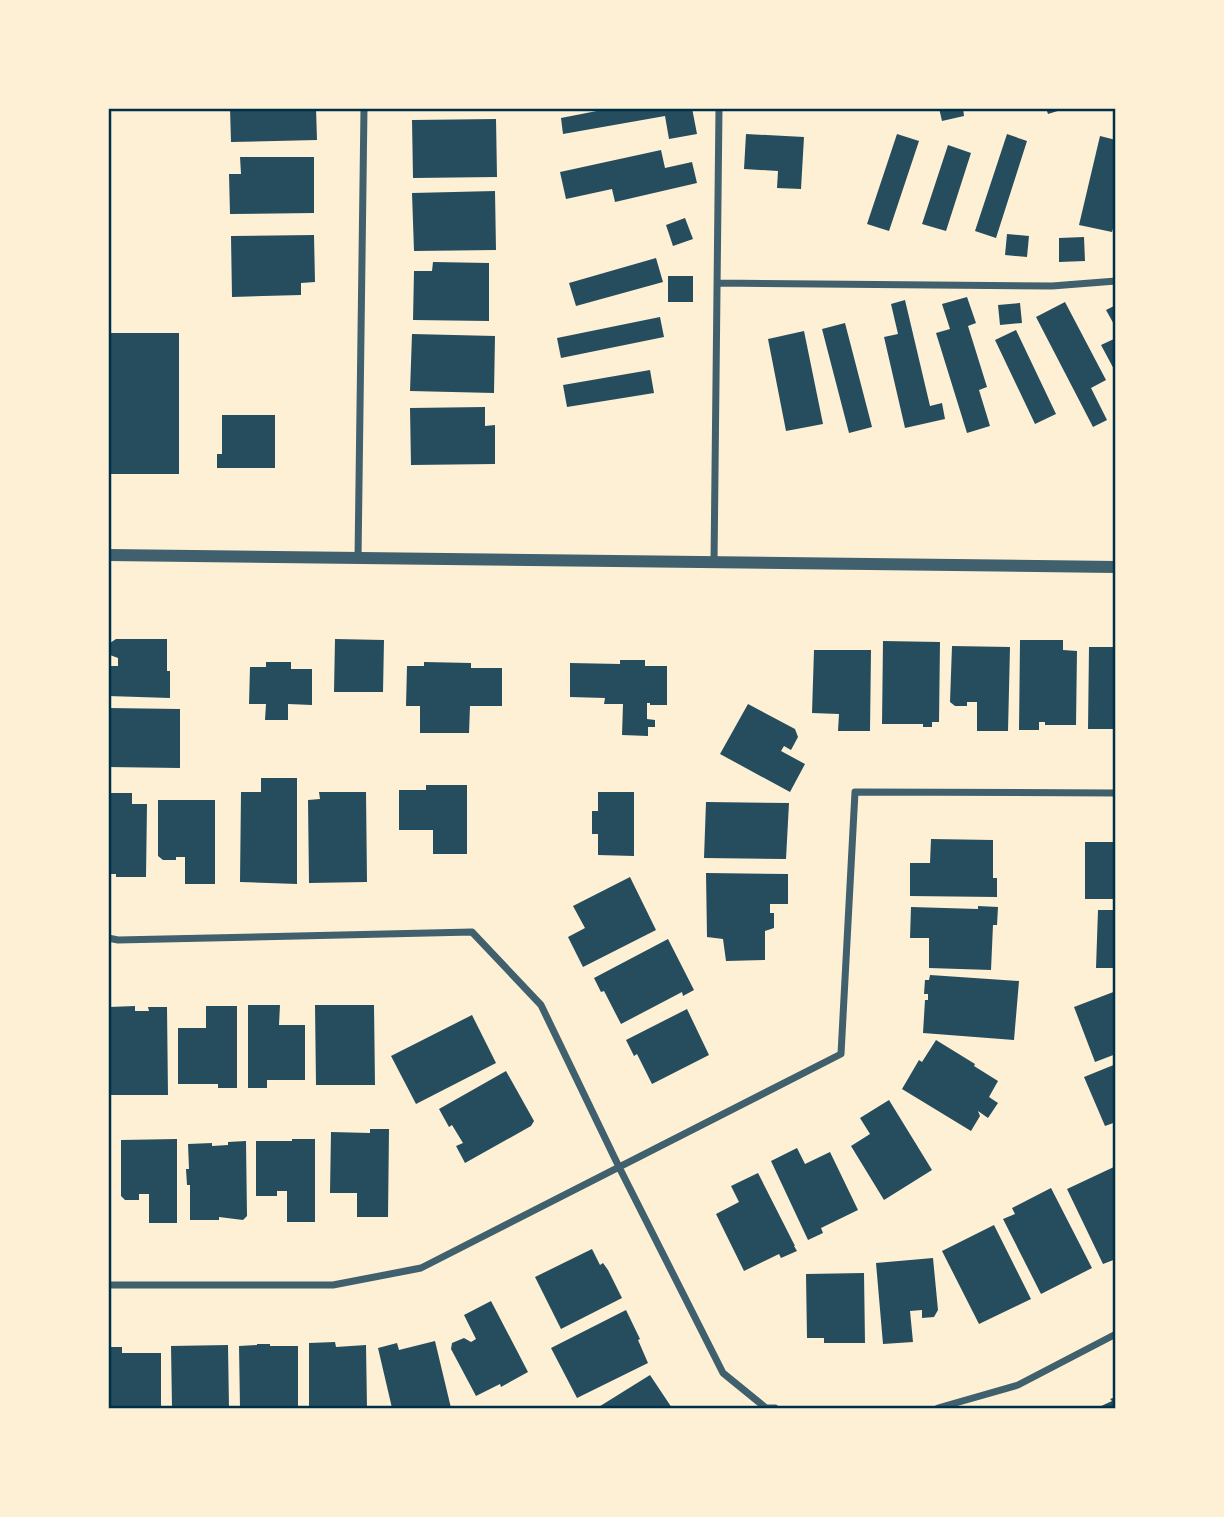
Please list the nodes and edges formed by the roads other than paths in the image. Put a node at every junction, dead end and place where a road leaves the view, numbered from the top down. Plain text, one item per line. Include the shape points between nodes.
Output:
1 (364, 108) edge
2 (719, 108) edge
3 (1115, 281) edge
4 (717, 283) junction
5 (108, 555) edge
6 (358, 559) junction
7 (715, 563) junction
8 (1115, 566) edge
9 (1115, 793) edge
10 (108, 938) edge
11 (620, 1167) junction
12 (108, 1285) edge
13 (1115, 1334) edge
14 (775, 1409) edge
15 (938, 1409) edge

1 - 6 street
2 - 4 street
3 - 4 street via 1052,286
4 - 7 street
5 - 6 street
6 - 7 street
7 - 8 street
9 - 11 street via 855,792 841,1054
10 - 11 street via 472,932 541,1005
11 - 12 street via 421,1268 333,1285
11 - 14 street via 723,1373 766,1408
13 - 15 street via 1018,1385

